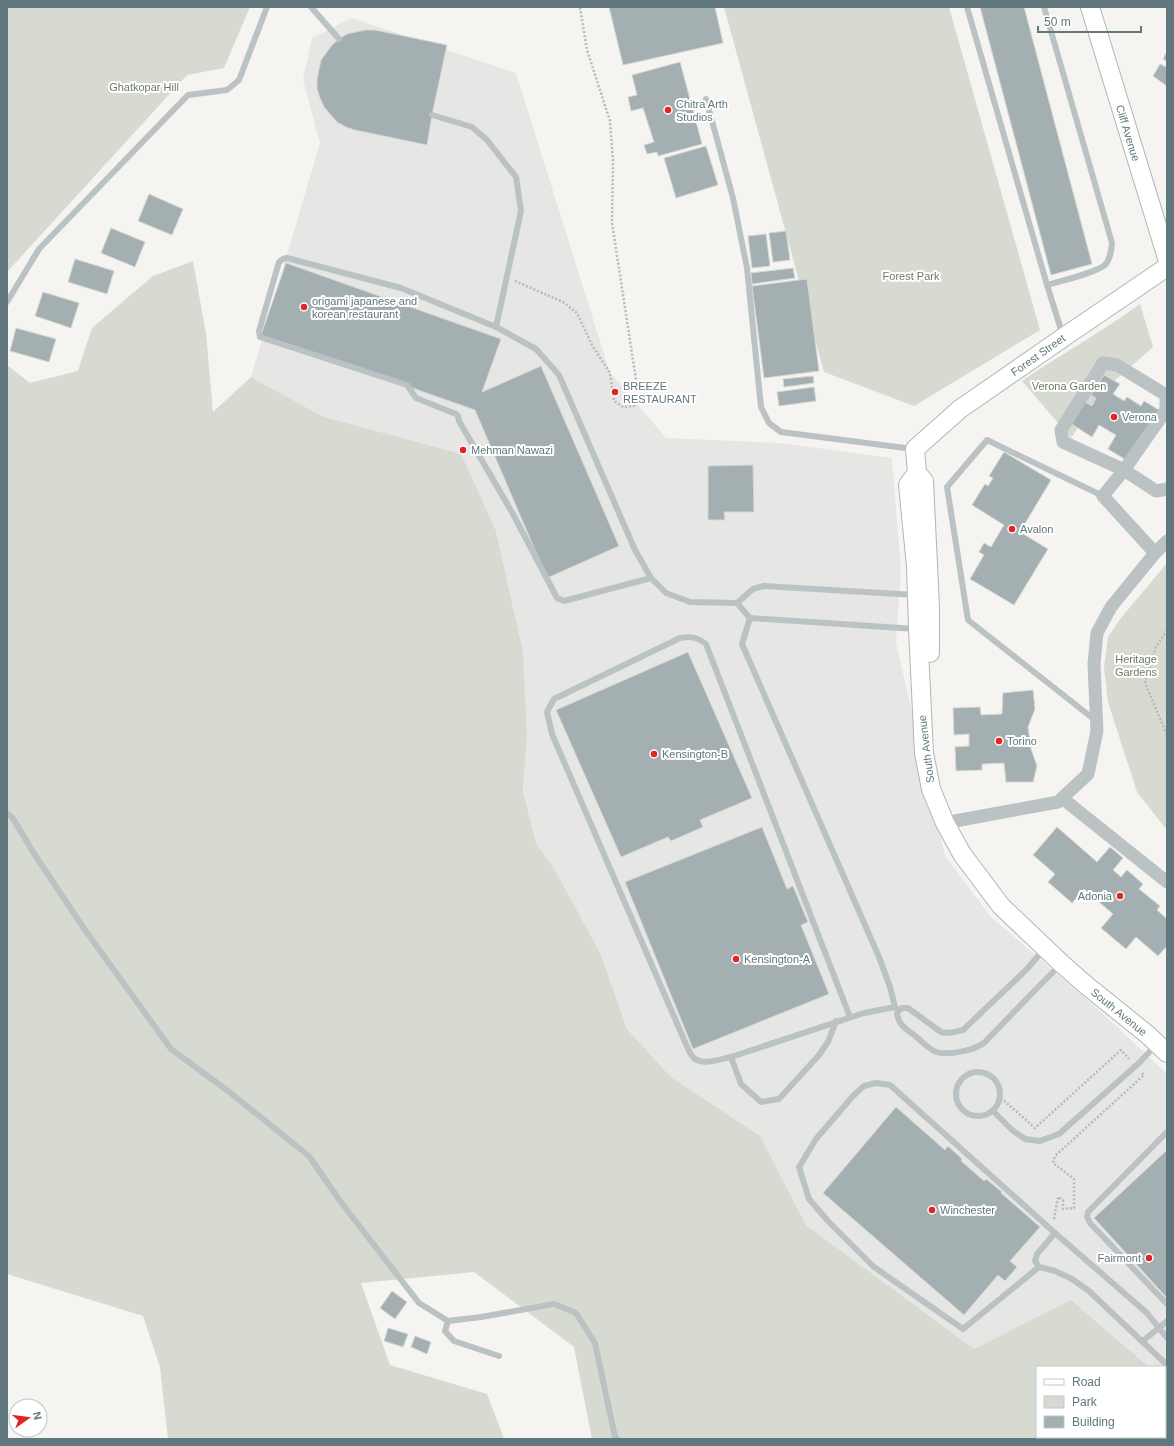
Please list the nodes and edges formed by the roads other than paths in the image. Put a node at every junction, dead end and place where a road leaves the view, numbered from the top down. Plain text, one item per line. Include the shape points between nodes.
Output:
1 (267, 7) edge
2 (311, 7) edge
3 (967, 7) edge
4 (1044, 7) edge
5 (1090, 7) edge
6 (339, 39) dead end
7 (706, 98) dead end
8 (432, 115) dead end
9 (1167, 258) edge
10 (1167, 267) edge
11 (1047, 285) junction
12 (7, 302) edge
13 (496, 327) junction
14 (1064, 337) junction
15 (915, 449) junction
16 (1124, 470) junction
17 (917, 473) junction
18 (1167, 489) edge
19 (1103, 496) junction
20 (1167, 541) edge
21 (1155, 552) junction
22 (651, 578) junction
23 (917, 596) junction
24 (737, 603) junction
25 (750, 618) junction
26 (918, 629) junction
27 (1097, 721) junction
28 (1062, 798) junction
29 (7, 813) edge
30 (955, 821) junction
31 (1167, 882) edge
32 (1045, 948) junction
33 (1062, 964) junction
34 (897, 1009) junction
35 (850, 1017) junction
36 (836, 1021) junction
37 (1164, 1045) edge
38 (731, 1057) junction
39 (993, 1111) junction
40 (1167, 1132) edge
41 (1055, 1233) junction
42 (1039, 1267) junction
43 (1167, 1304) edge
44 (448, 1321) junction
45 (1167, 1321) edge
46 (1158, 1328) junction
47 (1167, 1338) edge
48 (1143, 1341) junction
49 (499, 1356) dead end
50 (1167, 1365) edge
51 (617, 1439) edge

1 - 12 lane via 239,80 227,90 188,95 39,249
2 - 6 lane
3 - 11 lane
4 - 11 lane via 1112,243 1111,255 1106,264 1098,269
5 - 9 street, Cliff Avenue
7 - 15 lane via 733,198 747,268 760,407 769,422 781,432
8 - 13 lane via 472,127 487,140 516,177 522,210
10 - 14 street, Forest Street
11 - 14 lane
13 - 22 lane via 536,349 559,375 635,550
13 - 22 lane via 402,288 287,258 280,262 259,334 260,337 408,385 416,398 456,414 557,598 564,601
14 - 15 street, Forest Street via 960,410
15 - 17 street
16 - 16 street via 1063,442 1061,430 1103,363 1117,365 1166,395 1166,410
16 - 18 street via 1156,491
16 - 19 street
17 - 23 street, South Avenue via 908,486
17 - 30 street via 924,481 930,607 930,710 937,782
19 - 21 street
19 - 27 lane via 987,440 947,487 968,620
20 - 21 street
21 - 27 street via 1111,607 1097,633 1094,664
22 - 24 lane via 666,593 690,602
23 - 24 lane via 764,586 753,589
23 - 26 street, South Avenue
24 - 25 lane
25 - 26 lane
25 - 34 lane via 742,644 879,957
26 - 32 street, South Avenue via 924,753 930,789 962,854 1001,906
27 - 28 street via 1088,774
28 - 30 street via 1058,802
28 - 31 street
29 - 44 lane via 85,930 172,1049 309,1156 340,1202 419,1303
30 - 37 street via 963,838 1012,906
32 - 33 street, South Avenue
32 - 34 lane via 1027,969 963,1030 954,1033 940,1032 908,1008
33 - 34 lane via 984,1043 970,1050 935,1052 899,1023
33 - 37 street, South Avenue
34 - 35 lane via 864,1012
35 - 36 lane
35 - 38 lane via 706,644 692,636 680,638 554,699 547,712 552,734 692,1057 709,1062
36 - 38 lane
36 - 38 lane via 828,1042 819,1055 779,1099 761,1102 741,1084
37 - 39 lane via 1139,1063 1059,1134 1040,1141 1025,1139
39 - 39 lane via 980,1117 966,1114 961,1109 957,1102 956,1088 965,1076 979,1072 987,1073 998,1083 1001,1098
40 - 43 lane via 1088,1212 1087,1217
41 - 42 lane via 1037,1254 1035,1261
41 - 42 lane via 890,1085 876,1083 864,1086 816,1138 799,1167 808,1199 874,1267 963,1330
41 - 46 lane via 1147,1313
42 - 48 lane via 1072,1279 1089,1291
44 - 49 lane via 445,1331 454,1341
44 - 51 lane via 554,1304 576,1313 595,1343
45 - 46 lane
46 - 47 lane
46 - 48 lane
48 - 50 lane

